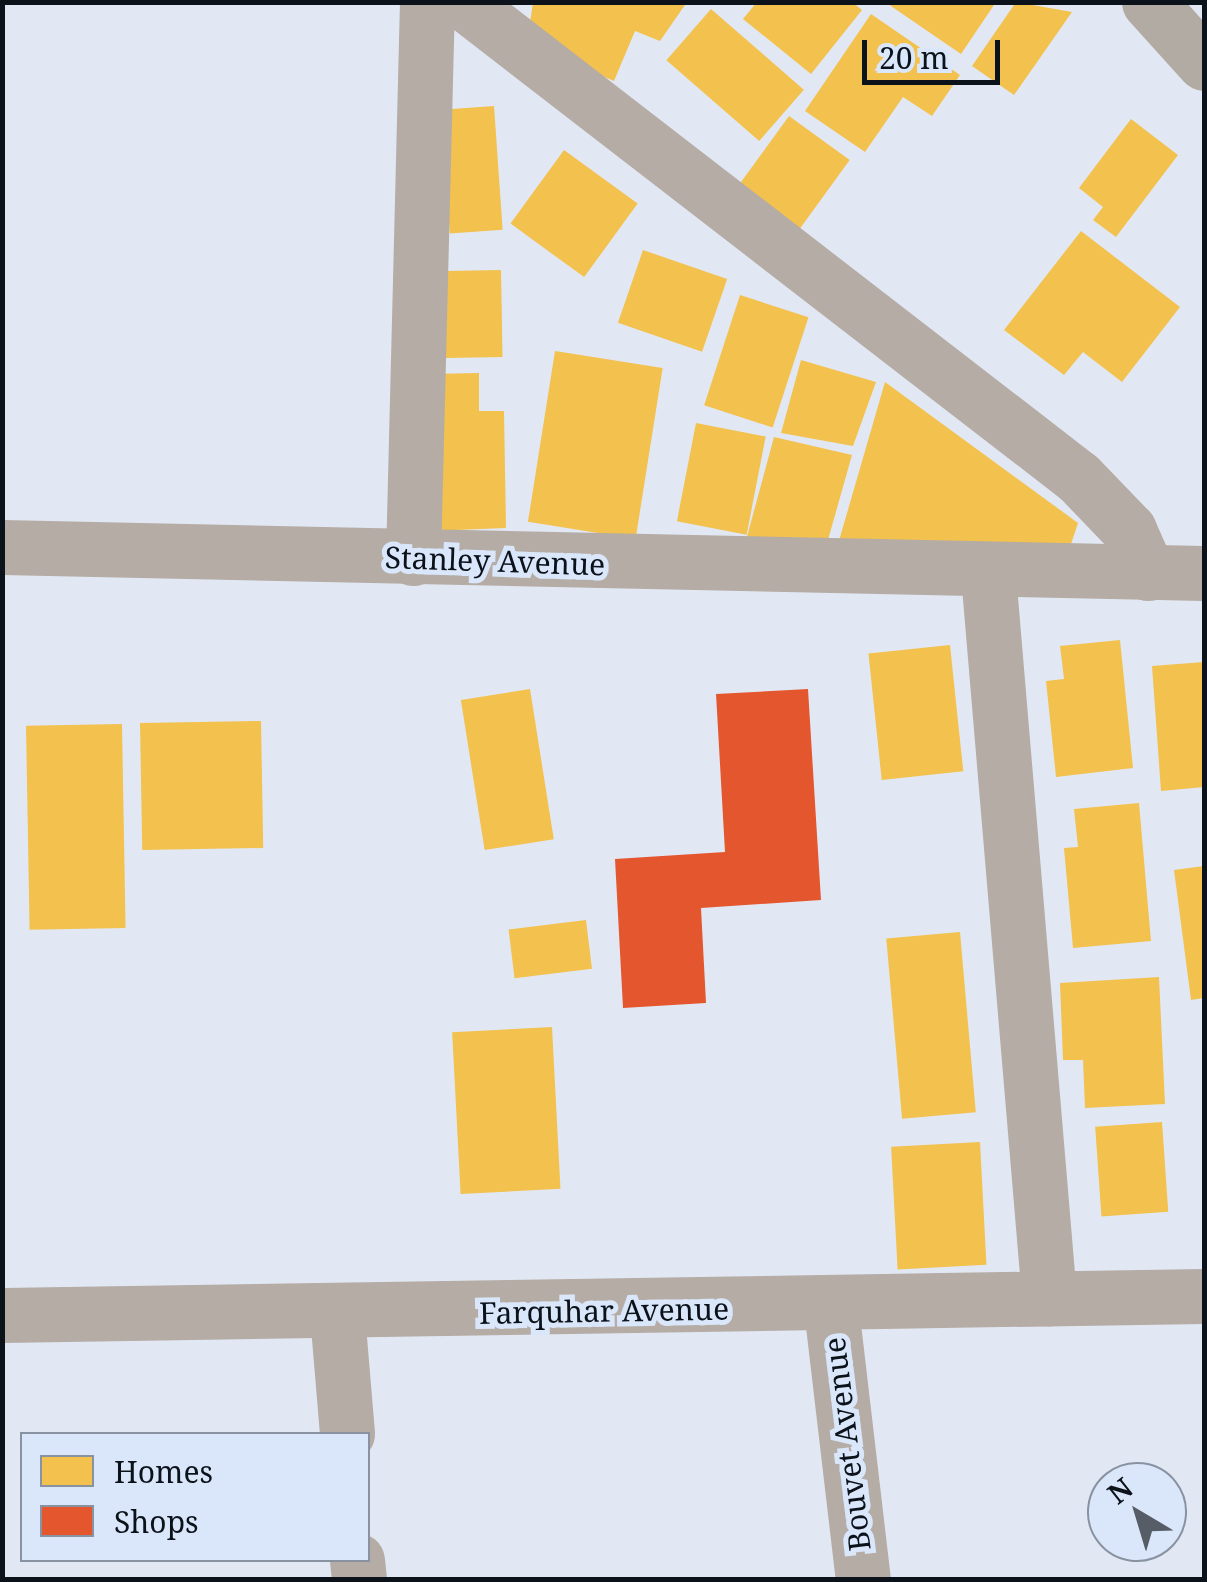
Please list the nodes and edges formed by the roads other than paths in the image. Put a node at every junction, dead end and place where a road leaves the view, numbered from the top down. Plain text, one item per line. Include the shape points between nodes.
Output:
1 (428, 2) edge
2 (462, 2) edge
3 (1149, 2) edge
4 (1204, 63) edge
5 (2, 547) edge
6 (413, 558) junction
7 (1148, 573) junction
8 (1204, 573) edge
9 (988, 574) junction
10 (1204, 1296) edge
11 (1049, 1298) junction
12 (831, 1308) junction
13 (337, 1314) junction
14 (2, 1315) edge
15 (347, 1432) edge
16 (863, 1580) edge

1 - 6 street
2 - 7 street via 1079,478 1130,530
3 - 4 main road
5 - 6 street, Stanley Avenue
6 - 9 street, Stanley Avenue
7 - 8 street, Stanley Avenue
7 - 9 street, Stanley Avenue
9 - 11 street
10 - 11 street, Farquhar Avenue
11 - 12 street, Farquhar Avenue
12 - 13 street, Farquhar Avenue
12 - 16 street, Bouvet Avenue
13 - 14 street, Farquhar Avenue
13 - 15 street

